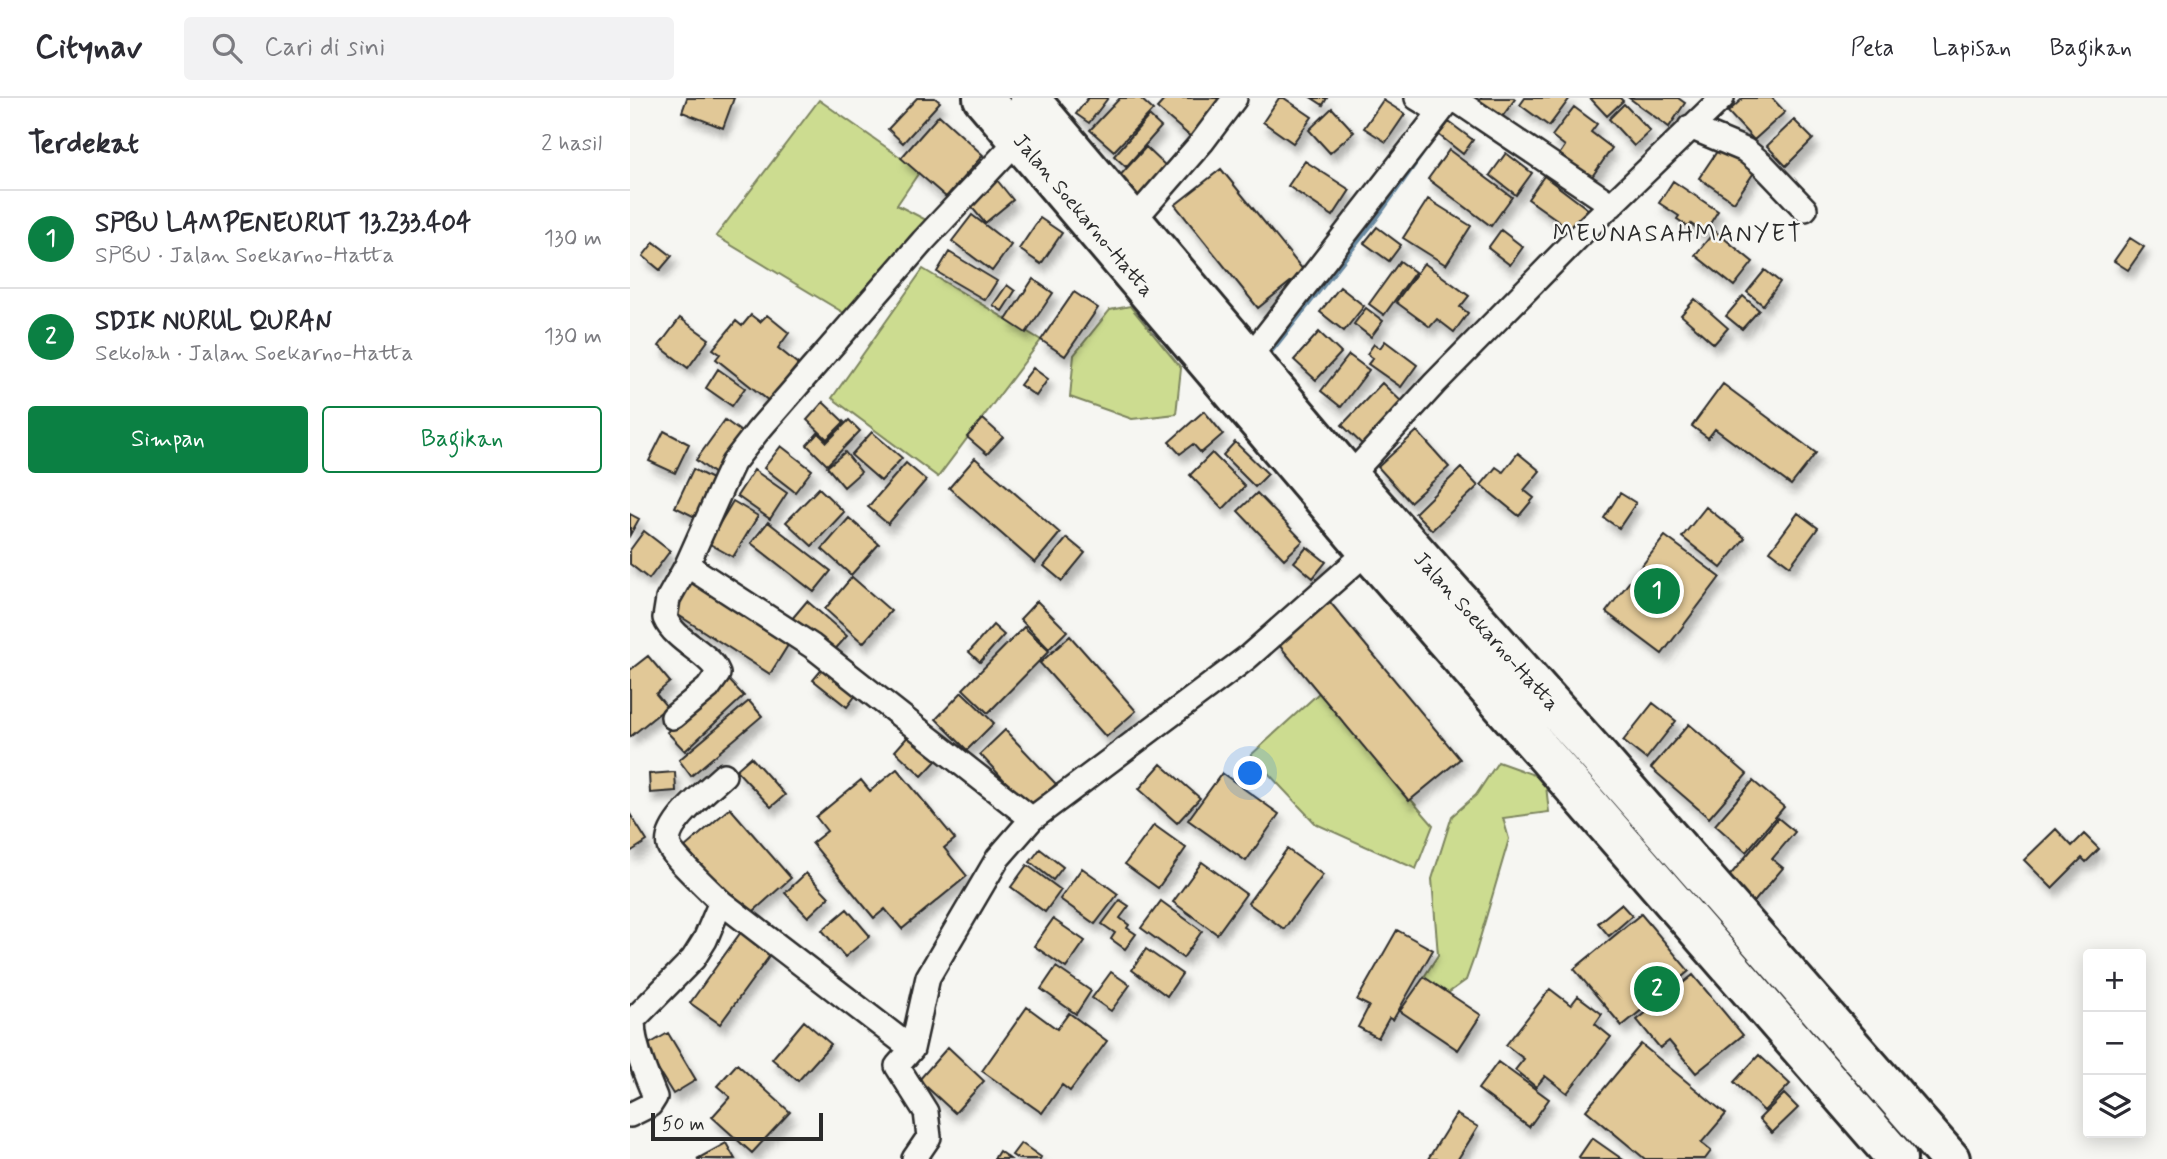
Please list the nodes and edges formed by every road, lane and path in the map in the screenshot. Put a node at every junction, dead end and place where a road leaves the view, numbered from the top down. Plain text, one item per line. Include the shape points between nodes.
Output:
1 (983, 98) edge
2 (1029, 98) edge
3 (1235, 98) edge
4 (1417, 98) edge
5 (1722, 98) edge
6 (1455, 104) edge
7 (1690, 127) junction
8 (1019, 139) junction
9 (1612, 205) junction
10 (1805, 209) dead end
11 (1133, 221) junction
12 (1248, 359) junction
13 (1263, 400) junction
14 (1349, 477) junction
15 (1368, 551) junction
16 (687, 565) junction
17 (673, 717) dead end
18 (724, 775) dead end
19 (1032, 820) junction
20 (721, 902) junction
21 (1806, 992) junction
22 (1775, 1018) junction
23 (912, 1049) junction
24 (630, 1115) edge
25 (914, 1159) edge
26 (1897, 1159) edge
27 (1950, 1159) edge

1 - 8 highway, Jalan Soekarno-Hatta
2 - 11 highway, Jalan Soekarno-Hatta
3 - 11 street
4 - 6 street
5 - 7 street
6 - 9 street
6 - 12 street
7 - 9 street
7 - 10 street via 1745,150
8 - 13 highway, Jalan Soekarno-Hatta
8 - 16 street via 757,432 733,463
9 - 14 street via 1435,383
11 - 12 highway, Jalan Soekarno-Hatta
12 - 13 highway, Jalan Soekarno-Hatta
13 - 14 highway, Jalan Soekarno-Hatta
13 - 15 highway, Jalan Soekarno-Hatta
14 - 21 highway, Jalan Soekarno-Hatta
15 - 19 street via 1248,657
15 - 22 highway, Jalan Soekarno-Hatta
16 - 17 street via 668,599 665,618 675,635 711,662 718,674
16 - 19 street via 812,646
18 - 20 street via 676,822 668,836 670,849
19 - 23 street via 998,858 928,977
20 - 23 street
20 - 24 street via 693,959 630,1027 655,1097 650,1105
21 - 22 highway
21 - 27 highway, Jalan Soekarno-Hatta
22 - 26 highway, Jalan Soekarno-Hatta
23 - 25 street via 897,1066 926,1112 929,1137

